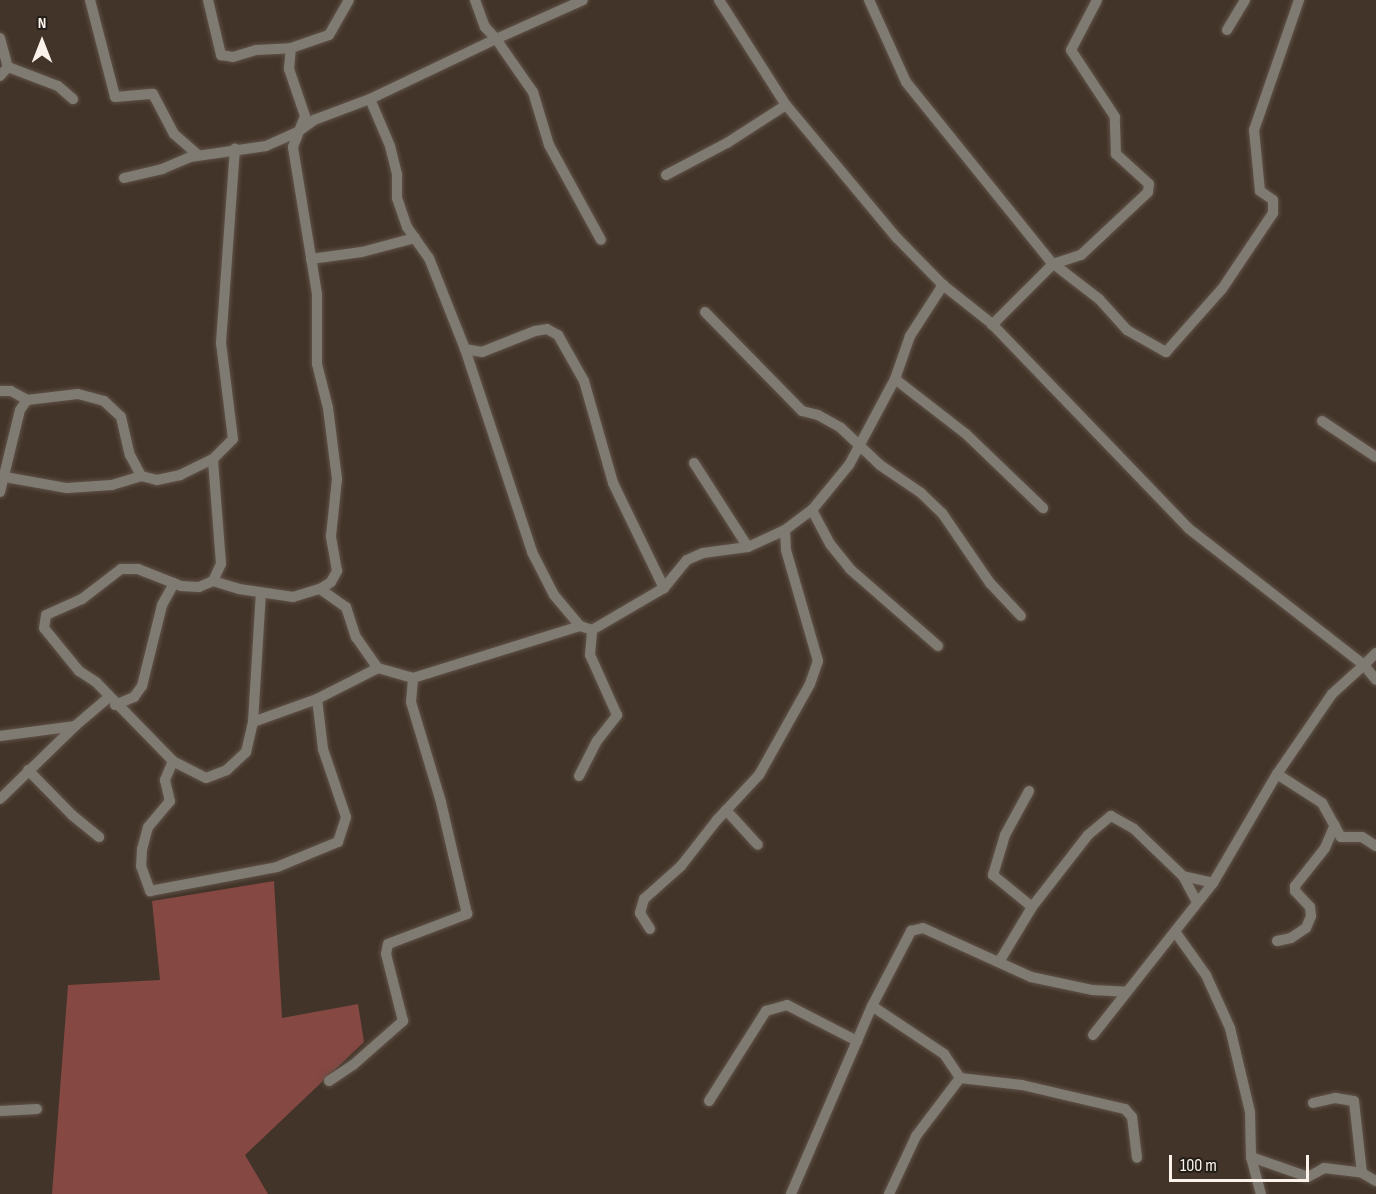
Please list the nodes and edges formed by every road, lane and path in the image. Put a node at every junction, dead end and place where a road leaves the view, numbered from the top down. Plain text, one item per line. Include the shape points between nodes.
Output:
1 (90, 0) edge
2 (208, 0) edge
3 (349, 0) edge
4 (475, 0) edge
5 (583, 0) edge
6 (720, 0) edge
7 (869, 0) edge
8 (1097, 0) edge
9 (1245, 0) edge
10 (1299, 0) edge
11 (1227, 30) dead end
12 (0, 38) edge
13 (496, 39) junction
14 (291, 48) junction
15 (8, 67) junction
16 (0, 76) edge
17 (73, 99) dead end
18 (370, 99) junction
19 (786, 105) junction
20 (299, 130) junction
21 (235, 148) junction
22 (198, 155) junction
23 (666, 175) dead end
24 (124, 178) dead end
25 (415, 238) junction
26 (601, 240) dead end
27 (311, 259) junction
28 (1053, 264) junction
29 (943, 285) junction
30 (705, 312) dead end
31 (992, 325) junction
32 (465, 349) junction
33 (895, 379) junction
34 (0, 391) edge
35 (27, 400) junction
36 (1322, 421) dead end
37 (860, 443) junction
38 (1376, 457) edge
39 (213, 459) junction
40 (694, 463) dead end
41 (141, 476) junction
42 (5, 477) junction
43 (0, 492) edge
44 (1043, 508) dead end
45 (812, 510) junction
46 (785, 530) junction
47 (748, 547) junction
48 (213, 581) junction
49 (174, 584) junction
50 (664, 588) junction
51 (320, 589) junction
52 (261, 593) junction
53 (1021, 616) dead end
54 (579, 626) junction
55 (592, 630) junction
56 (938, 646) dead end
57 (1376, 653) edge
58 (1364, 665) junction
59 (378, 668) junction
60 (413, 678) junction
61 (1376, 680) edge
62 (317, 699) junction
63 (111, 701) junction
64 (253, 722) junction
65 (75, 726) junction
66 (0, 736) edge
67 (173, 761) junction
68 (28, 770) junction
69 (1277, 774) junction
70 (579, 776) dead end
71 (1029, 791) dead end
72 (0, 800) edge
73 (726, 810) junction
74 (1335, 825) junction
75 (99, 837) dead end
76 (758, 845) dead end
77 (1376, 846) edge
78 (1183, 876) junction
79 (1213, 883) junction
80 (1197, 902) junction
81 (1032, 907) junction
82 (650, 929) dead end
83 (1176, 933) junction
84 (1277, 941) dead end
85 (999, 963) junction
86 (1127, 992) junction
87 (872, 1006) junction
88 (1093, 1035) dead end
89 (857, 1041) junction
90 (960, 1078) junction
91 (329, 1081) dead end
92 (709, 1101) dead end
93 (1313, 1103) dead end
94 (37, 1109) dead end
95 (0, 1111) edge
96 (1251, 1157) junction
97 (1137, 1158) dead end
98 (1362, 1173) junction
99 (1376, 1181) edge
100 (791, 1194) edge
101 (889, 1194) edge
102 (1261, 1194) edge

1 - 22 street via 115,97 153,94 174,134
2 - 14 street via 221,55 233,57 256,50
3 - 14 street via 329,34
4 - 13 street via 485,27
5 - 13 street
6 - 19 street
7 - 28 street via 906,82
8 - 28 street via 1071,50 1115,117 1116,154 1149,184 1148,192 1081,255
9 - 11 street
10 - 28 street via 1254,130 1260,192 1273,200 1273,213 1196,322 1166,352 1127,330 1099,299
12 - 15 street
13 - 18 street
13 - 26 street via 533,92 549,145
14 - 20 street via 289,69 305,116
15 - 16 street
15 - 17 street via 58,86
18 - 20 street
18 - 25 street via 398,176 396,198
19 - 23 street via 727,143
19 - 29 street via 897,238
20 - 21 street via 266,146
20 - 27 street via 293,147
21 - 22 street
21 - 39 street via 221,343 233,440
22 - 24 street via 162,170
25 - 27 street via 362,252
25 - 32 street via 429,258
27 - 51 street via 317,294 317,364 328,408 337,479 332,536 337,571 331,582
28 - 31 street
29 - 31 street
29 - 33 street via 910,336
30 - 37 street via 802,411 818,415
31 - 58 street via 1188,528
32 - 50 street via 482,351 548,329 558,335 584,381 614,483
32 - 54 street via 532,552 554,596
33 - 37 street
33 - 44 street via 982,447
34 - 35 street via 11,391
35 - 41 street via 78,394 104,401 121,417 130,455
35 - 42 street via 20,410
36 - 38 street
37 - 45 street via 849,465
37 - 53 street via 880,465 907,481 942,513 990,584
39 - 41 street via 180,476 157,480
39 - 48 street via 221,564
40 - 47 street
41 - 42 street via 112,485 67,488
42 - 43 street
45 - 46 street
45 - 56 street via 830,544 850,569
46 - 47 street
46 - 73 street via 786,550 818,661 810,684 770,758
47 - 50 street via 704,553 687,560
48 - 49 street via 199,587
48 - 52 street
49 - 63 street via 162,605 141,686 134,696
49 - 63 street via 138,569 121,569 82,600 46,615 44,628 55,645
50 - 55 street
51 - 52 street via 293,597
51 - 59 street via 346,607 356,637
52 - 64 street
54 - 55 street
54 - 60 street
55 - 70 street via 590,655 617,715 597,741
57 - 58 street
58 - 61 street
58 - 69 street via 1332,694
59 - 60 street
59 - 62 street
60 - 91 street via 411,702 441,802 467,914 388,944 386,954 403,1022
62 - 64 street
62 - 67 street via 323,749 346,817 338,842 277,867 150,891 141,866 142,849 148,827 170,801 165,780
63 - 65 street
63 - 67 street
64 - 67 street via 246,752 227,770 206,778
65 - 66 street
65 - 68 street
68 - 72 street
68 - 75 street
69 - 74 street via 1322,803
69 - 79 street
71 - 81 street via 1005,835 993,875
73 - 76 street
73 - 82 street via 681,866 644,898 640,913
74 - 77 street via 1341,837 1362,837
74 - 84 street via 1325,848 1295,886 1294,891 1310,907 1308,922 1291,938
78 - 79 street
78 - 80 street
78 - 81 street via 1134,829 1111,816 1088,835
79 - 80 street
80 - 83 street
81 - 85 street
83 - 86 street
83 - 96 street via 1206,975 1230,1028 1250,1112
85 - 86 street via 1031,977 1092,990
85 - 87 street via 916,928 910,931
86 - 88 street
87 - 89 street
87 - 90 street via 944,1054
89 - 92 street via 787,1005 766,1011
89 - 100 street
90 - 97 street via 1022,1085 1125,1109 1132,1117
90 - 101 street via 916,1136
93 - 98 street via 1335,1098 1354,1101
94 - 95 street
96 - 98 street via 1308,1177 1324,1168
96 - 102 street
98 - 99 street

